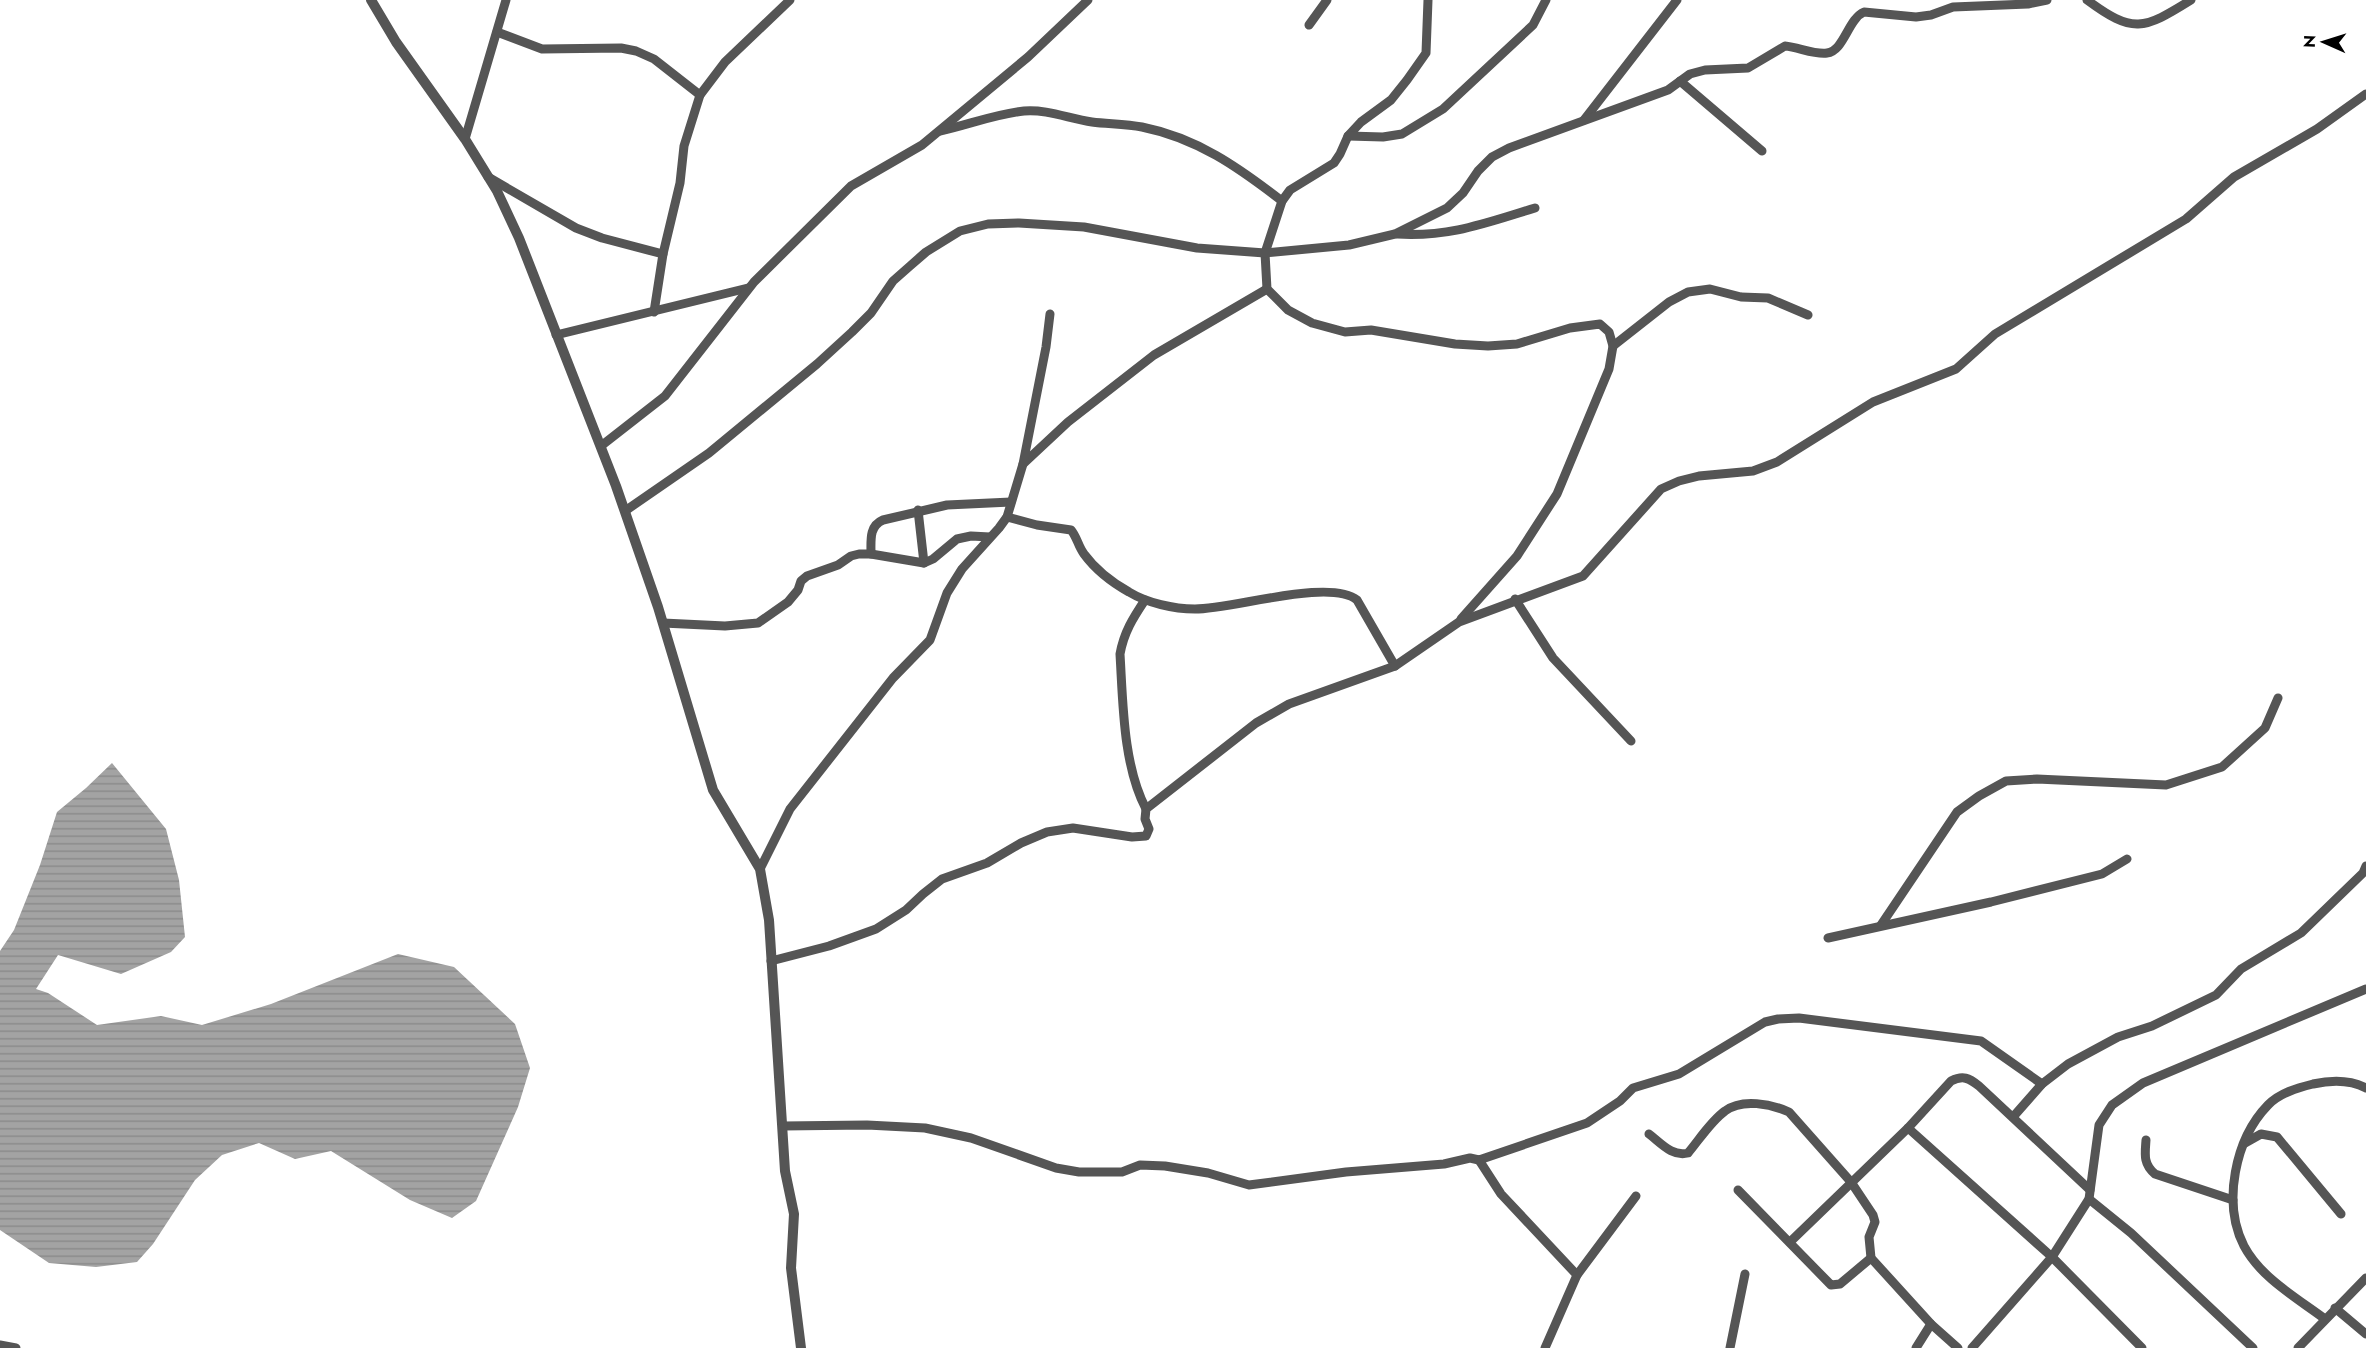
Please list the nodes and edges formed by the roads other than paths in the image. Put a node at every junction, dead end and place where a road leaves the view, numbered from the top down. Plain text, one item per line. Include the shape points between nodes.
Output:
1 (371, 0) edge
2 (506, 0) edge
3 (790, 0) edge
4 (1088, 0) edge
5 (1327, 0) edge
6 (1428, 0) edge
7 (1546, 0) edge
8 (1677, 0) edge
9 (2047, 0) edge
10 (2087, 0) edge
11 (2191, 0) edge
12 (1309, 25) dead end
13 (497, 32) junction
14 (1680, 81) junction
15 (2366, 94) edge
16 (700, 95) junction
17 (1583, 122) junction
18 (938, 132) junction
19 (1348, 136) junction
20 (465, 139) junction
21 (1762, 151) dead end
22 (488, 177) junction
23 (1282, 201) junction
24 (1535, 208) dead end
25 (1395, 234) junction
26 (1265, 253) junction
27 (663, 254) junction
28 (748, 288) junction
29 (1267, 289) junction
30 (654, 312) junction
31 (1050, 314) dead end
32 (1808, 315) dead end
33 (556, 335) junction
34 (1613, 346) junction
35 (601, 446) junction
36 (1023, 464) junction
37 (1011, 502) junction
38 (918, 510) junction
39 (625, 511) junction
40 (1007, 517) junction
41 (990, 537) junction
42 (871, 554) junction
43 (924, 562) junction
44 (1515, 599) junction
45 (1145, 600) junction
46 (1459, 621) junction
47 (663, 623) junction
48 (1395, 666) junction
49 (2278, 698) dead end
50 (1631, 741) dead end
51 (1146, 809) junction
52 (2127, 859) dead end
53 (2366, 866) edge
54 (760, 869) junction
55 (1881, 925) junction
56 (1828, 938) dead end
57 (771, 961) junction
58 (2366, 989) edge
59 (2042, 1084) junction
60 (2366, 1088) edge
61 (2013, 1117) junction
62 (783, 1126) junction
63 (1908, 1128) junction
64 (1649, 1134) dead end
65 (2145, 1140) dead end
66 (2245, 1143) junction
67 (1479, 1161) junction
68 (1851, 1182) junction
69 (1738, 1190) dead end
70 (2090, 1195) junction
71 (1636, 1196) dead end
72 (2233, 1200) junction
73 (2341, 1215) dead end
74 (1790, 1242) junction
75 (2052, 1257) junction
76 (1871, 1258) junction
77 (1745, 1274) dead end
78 (1577, 1275) junction
79 (2366, 1278) edge
80 (2335, 1308) junction
81 (2325, 1318) junction
82 (1931, 1324) junction
83 (2366, 1334) edge
84 (0, 1345) edge
85 (16, 1348) edge
86 (801, 1348) edge
87 (1545, 1348) edge
88 (1730, 1348) edge
89 (1916, 1348) edge
90 (1958, 1348) edge
91 (1972, 1348) edge
92 (2142, 1348) edge
93 (2253, 1348) edge
94 (2298, 1348) edge

1 - 20 street
2 - 13 street
3 - 16 street via 725,62
4 - 18 street via 1028,57
5 - 12 street
6 - 19 street via 1426,53 1391,100
7 - 19 street via 1533,25 1443,108 1402,134
8 - 17 street
9 - 14 street via 1953,7 1916,17 1864,12 1835,50 1827,53 1785,46 1748,68 1705,70
10 - 11 street via 2113,19 2130,25 2149,23
13 - 16 street via 542,49 636,51 654,59
13 - 20 street
14 - 17 street via 1668,90
14 - 21 street
15 - 44 street via 2318,129 2234,177 2186,219 1995,334 1956,369 1874,402 1777,462 1753,471 1699,476 1661,489 1582,576
16 - 27 street via 684,146 680,183
17 - 25 street via 1492,157 1447,207
18 - 23 street via 1027,111 1142,127 1218,155
18 - 28 street via 851,186
19 - 23 street via 1334,163 1290,190
20 - 22 street
22 - 27 street via 576,228
22 - 33 street via 519,238
23 - 26 street
24 - 25 street via 1460,231
25 - 26 street via 1348,245
26 - 29 street
26 - 39 street via 1197,248 1084,227 988,224 960,231 893,281 871,313 817,364 709,453
27 - 30 street
28 - 30 street
28 - 35 street via 665,396
29 - 34 street via 1288,310 1312,323 1345,332 1371,330 1488,346 1517,344 1570,328 1600,324
29 - 36 street via 1154,355 1068,422
30 - 33 street
31 - 36 street
32 - 34 street via 1768,298 1740,297 1710,289 1688,292
33 - 35 street
34 - 46 street via 1609,369 1557,494 1517,556
35 - 39 street
36 - 37 street
37 - 38 street
37 - 40 street
38 - 42 street via 876,523
38 - 43 street
39 - 47 street
40 - 41 street
40 - 45 street via 1071,530 1093,564
41 - 43 street via 957,539
41 - 54 street via 954,581 930,640 893,678 790,809
42 - 43 street
42 - 47 street via 859,554 807,576 788,602 758,623
44 - 46 street
44 - 50 street via 1553,658
45 - 48 street via 1194,609 1305,592 1339,592 1357,600
45 - 51 street via 1123,637 1120,654 1130,763
46 - 48 street
47 - 54 street via 713,790
48 - 51 street via 1289,704 1256,723
49 - 55 street via 2265,728 2222,766 2166,785 2037,779 2007,781 1979,796 1957,812
51 - 57 street via 1146,836 1073,828 1039,835 987,863 942,879 876,929
52 - 55 street via 2102,874
53 - 59 street via 2301,933 2241,969 2216,995 2152,1026 2118,1036 2068,1064
54 - 57 street
55 - 56 street
57 - 62 street
58 - 70 street via 2143,1083 2112,1105 2099,1125
59 - 61 street
59 - 67 street via 1981,1041 1778,1018 1679,1074 1633,1088 1587,1123
60 - 66 street via 2345,1081 2323,1082 2284,1093 2254,1122
61 - 63 street via 1979,1086 1960,1077 1951,1081
61 - 70 street
62 - 67 street via 925,1128 971,1138 1056,1168 1122,1172 1140,1165 1165,1166 1249,1185 1470,1158
62 - 86 street via 785,1171 794,1214 791,1268
63 - 68 street
63 - 75 street
64 - 68 street via 1681,1155 1688,1153 1725,1111 1737,1105 1778,1107 1789,1112
65 - 72 street via 2145,1161 2155,1174
66 - 72 street via 2235,1171
66 - 73 street via 2262,1134 2277,1137
67 - 78 street via 1501,1194
68 - 74 street
68 - 76 street via 1875,1222 1869,1238
69 - 74 street
70 - 75 street
70 - 93 street
71 - 78 street
72 - 81 street via 2244,1245 2255,1262
74 - 76 street via 1835,1286
75 - 91 street
75 - 92 street
76 - 82 street
77 - 88 street
78 - 87 street
79 - 80 street
80 - 81 street
80 - 83 street
81 - 94 street
82 - 89 street
82 - 90 street
84 - 85 street

